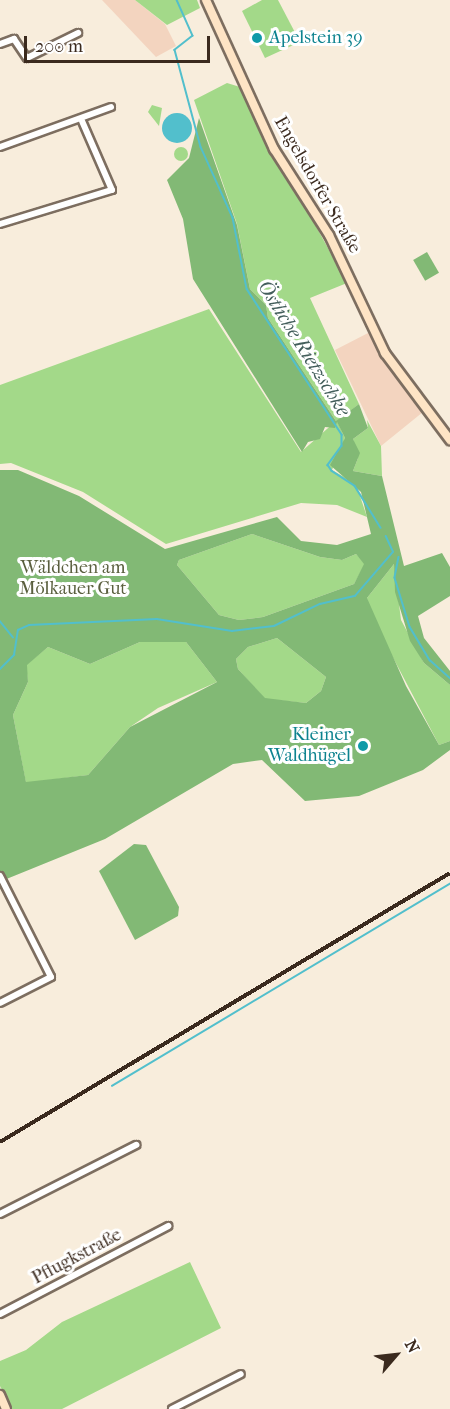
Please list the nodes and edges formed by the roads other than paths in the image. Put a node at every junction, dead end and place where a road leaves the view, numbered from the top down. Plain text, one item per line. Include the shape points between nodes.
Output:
1 (206, 0) edge
2 (78, 33) dead end
3 (0, 44) edge
4 (111, 107) dead end
5 (82, 121) junction
6 (0, 147) edge
7 (0, 224) edge
8 (450, 440) edge
9 (0, 876) edge
10 (0, 1003) edge
11 (136, 1145) dead end
12 (0, 1214) edge
13 (168, 1226) dead end
14 (0, 1314) edge
15 (242, 1374) dead end
16 (0, 1395) edge
17 (3, 1406) edge
18 (172, 1409) edge

1 - 8 main road, Engelsdorfer Straße via 274,149 329,235 385,352
2 - 3 street via 27,58 14,39
4 - 5 street
5 - 6 street
5 - 7 street via 112,190
9 - 10 street via 51,977
11 - 12 street
13 - 14 street, Pflugkstraße
15 - 18 street
16 - 17 main road

